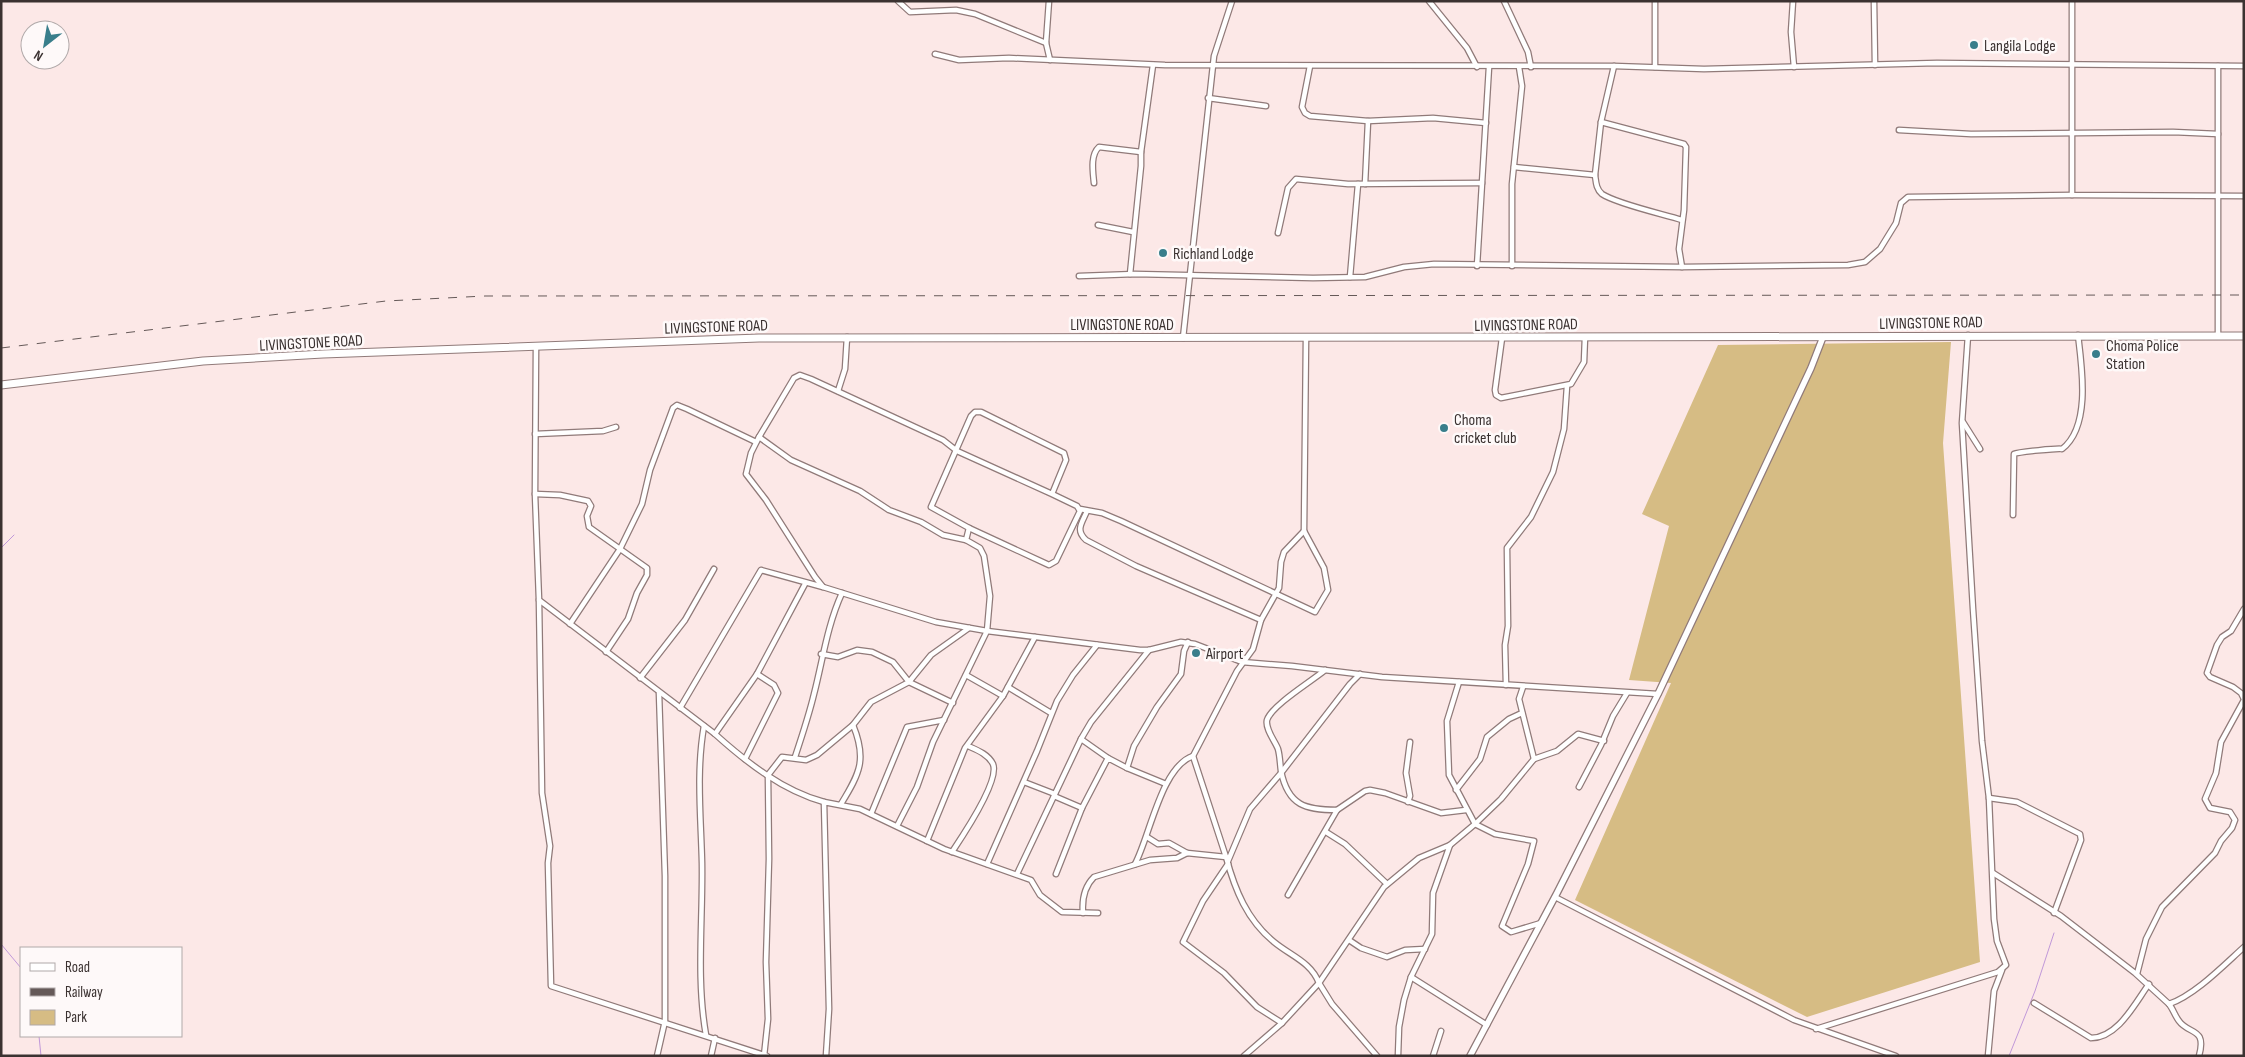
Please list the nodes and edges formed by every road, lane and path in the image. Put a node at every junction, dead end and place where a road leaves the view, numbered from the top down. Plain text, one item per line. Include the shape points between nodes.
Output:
1 (898, 1) edge
2 (1049, 1) edge
3 (1232, 1) edge
4 (1429, 1) edge
5 (1504, 1) edge
6 (1655, 1) edge
7 (1793, 1) edge
8 (1874, 1) edge
9 (2072, 1) edge
10 (1046, 43) junction
11 (934, 54) dead end
12 (1050, 60) junction
13 (1153, 65) junction
14 (1213, 65) junction
15 (1310, 66) junction
16 (1614, 66) junction
17 (1875, 66) junction
18 (2072, 66) junction
19 (2218, 66) junction
20 (2244, 66) edge
21 (1477, 67) junction
22 (1489, 67) junction
23 (1519, 67) junction
24 (1531, 67) junction
25 (1654, 67) junction
26 (1794, 67) junction
27 (1208, 98) junction
28 (1266, 106) dead end
29 (1368, 121) junction
30 (1601, 122) junction
31 (1486, 123) junction
32 (1900, 130) dead end
33 (2072, 133) junction
34 (2218, 134) junction
35 (1141, 152) junction
36 (1514, 167) junction
37 (1595, 175) junction
38 (1482, 182) junction
39 (1094, 184) dead end
40 (1358, 184) junction
41 (1365, 184) junction
42 (2072, 196) junction
43 (2218, 196) junction
44 (2244, 196) edge
45 (1682, 220) junction
46 (1098, 225) dead end
47 (1133, 232) junction
48 (1278, 233) dead end
49 (1477, 266) junction
50 (1512, 266) junction
51 (1682, 267) junction
52 (1130, 274) junction
53 (1190, 275) junction
54 (1079, 276) dead end
55 (1350, 277) junction
56 (1968, 335) junction
57 (2078, 336) junction
58 (2218, 336) junction
59 (2244, 336) edge
60 (847, 337) junction
61 (1306, 337) junction
62 (1585, 337) junction
63 (1823, 337) junction
64 (1183, 338) junction
65 (1502, 338) junction
66 (536, 347) junction
67 (1, 385) edge
68 (1567, 386) junction
69 (838, 391) junction
70 (1963, 421) junction
71 (616, 427) dead end
72 (535, 434) junction
73 (759, 437) junction
74 (756, 442) junction
75 (1980, 449) dead end
76 (957, 450) junction
77 (534, 494) junction
78 (1052, 494) junction
79 (1080, 509) junction
80 (1087, 511) junction
81 (2013, 515) dead end
82 (969, 528) junction
83 (1304, 531) junction
84 (966, 540) junction
85 (620, 549) junction
86 (714, 569) dead end
87 (805, 584) junction
88 (823, 587) junction
89 (1278, 592) junction
90 (842, 593) junction
91 (539, 600) junction
92 (2244, 609) edge
93 (1261, 620) junction
94 (570, 624) junction
95 (969, 628) junction
96 (987, 631) junction
97 (1035, 637) junction
98 (1188, 642) junction
99 (1097, 645) junction
100 (1150, 650) junction
101 (606, 652) junction
102 (821, 654) junction
103 (1242, 662) junction
104 (1325, 670) junction
105 (757, 674) junction
106 (1360, 674) junction
107 (966, 675) junction
108 (640, 678) junction
109 (909, 682) junction
110 (1459, 682) junction
111 (1506, 686) junction
112 (1523, 686) junction
113 (1008, 687) junction
114 (659, 692) junction
115 (1626, 693) junction
116 (1658, 694) junction
117 (1003, 696) junction
118 (2244, 699) edge
119 (953, 703) junction
120 (680, 708) junction
121 (1051, 713) junction
122 (1522, 713) junction
123 (944, 720) junction
124 (853, 725) junction
125 (704, 726) junction
126 (715, 734) junction
127 (1081, 739) junction
128 (1604, 741) junction
129 (1410, 742) dead end
130 (968, 746) junction
131 (1193, 756) junction
132 (795, 757) junction
133 (744, 758) junction
134 (1108, 758) junction
135 (1534, 759) junction
136 (1127, 768) junction
137 (1281, 773) junction
138 (768, 775) junction
139 (1024, 782) junction
140 (1166, 784) junction
141 (1579, 787) dead end
142 (1456, 790) junction
143 (1054, 795) junction
144 (1989, 798) junction
145 (824, 802) junction
146 (1408, 802) junction
147 (840, 804) junction
148 (1082, 808) junction
149 (1337, 810) junction
150 (1466, 810) junction
151 (871, 814) junction
152 (1475, 824) junction
153 (897, 826) junction
154 (1326, 832) junction
155 (1146, 837) junction
156 (927, 841) junction
157 (1450, 845) junction
158 (952, 852) junction
159 (1187, 853) junction
160 (1227, 861) junction
161 (987, 864) junction
162 (1135, 864) junction
163 (1993, 873) junction
164 (1017, 874) junction
165 (1056, 874) dead end
166 (1387, 884) junction
167 (1288, 895) dead end
168 (1555, 897) junction
169 (2054, 912) junction
170 (1082, 913) junction
171 (1098, 913) dead end
172 (1541, 923) junction
173 (1349, 940) junction
174 (2244, 947) edge
175 (1424, 949) junction
176 (2002, 970) junction
177 (2137, 974) junction
178 (1411, 977) junction
179 (1319, 983) junction
180 (2149, 984) junction
181 (2034, 1003) dead end
182 (2169, 1004) junction
183 (665, 1021) junction
184 (1282, 1023) junction
185 (1487, 1025) junction
186 (1816, 1029) junction
187 (1441, 1031) dead end
188 (706, 1035) junction
189 (715, 1038) junction
190 (657, 1056) edge
191 (711, 1056) edge
192 (765, 1056) edge
193 (826, 1056) edge
194 (1244, 1056) edge
195 (1377, 1056) edge
196 (1398, 1056) edge
197 (1433, 1056) edge
198 (1470, 1056) edge
199 (1896, 1056) edge
200 (1988, 1056) edge
201 (2199, 1056) edge

1 - 10 street via 910,12 956,10 975,14
2 - 10 street
3 - 14 street
4 - 21 street via 1467,48
5 - 24 street via 1528,52
6 - 25 street
7 - 26 street
8 - 17 street
9 - 18 street
10 - 12 street
11 - 12 street via 959,60
12 - 13 street
13 - 14 street
13 - 35 street
14 - 15 street
14 - 27 street
15 - 21 street
15 - 29 street via 1303,102 1305,113 1315,118
16 - 24 street
16 - 25 street
16 - 30 street
17 - 18 street via 1937,63
17 - 26 street
18 - 19 street
18 - 33 street
19 - 20 street
19 - 34 street
21 - 22 street
22 - 23 street
22 - 31 street
23 - 24 street
23 - 36 street via 1522,86
25 - 26 street
27 - 28 street
27 - 53 street
29 - 31 street via 1434,118
29 - 41 street
30 - 37 street
30 - 45 street via 1684,144
31 - 38 street
32 - 33 street via 1971,134
33 - 34 street
33 - 42 street
34 - 43 street
35 - 39 street via 1099,147 1095,150 1093,163
35 - 47 street
36 - 37 street
36 - 50 street via 1510,225
37 - 45 street via 1601,193
38 - 41 street
38 - 49 street
40 - 41 street
40 - 48 street via 1293,181 1288,188
40 - 55 street
42 - 43 street
42 - 51 street via 1908,197 1901,202 1896,223 1880,249 1865,262 1791,267
43 - 44 street
43 - 58 street
45 - 51 street via 1679,249
46 - 47 street
47 - 52 street
49 - 50 street
49 - 55 street via 1434,264
50 - 51 street
52 - 53 street
52 - 54 street
53 - 55 street
53 - 64 street
56 - 57 highway, LIVINGSTONE ROAD
56 - 63 highway, LIVINGSTONE ROAD
56 - 70 street
57 - 58 highway, LIVINGSTONE ROAD
57 - 81 street via 2082,400 2076,429 2062,449 2014,454
58 - 59 highway, LIVINGSTONE ROAD
60 - 64 highway, LIVINGSTONE ROAD
60 - 66 highway, LIVINGSTONE ROAD
60 - 69 street via 845,369
61 - 64 highway, LIVINGSTONE ROAD
61 - 65 highway, LIVINGSTONE ROAD
61 - 83 street
62 - 63 highway, LIVINGSTONE ROAD
62 - 65 highway, LIVINGSTONE ROAD
62 - 68 street via 1584,362 1575,380
63 - 116 main road
65 - 68 street via 1495,390 1498,397
66 - 67 highway, LIVINGSTONE ROAD via 203,361
66 - 72 street
68 - 111 street via 1564,429 1552,472 1531,517 1507,548
69 - 73 street via 804,376 794,378
69 - 76 street via 943,440
70 - 75 street
70 - 144 street via 1982,741
71 - 72 street via 603,431
72 - 77 street
73 - 74 street
73 - 84 street via 791,460 860,491 890,510 943,535
74 - 85 street via 687,409 677,405 673,408 650,470 642,504
74 - 88 street via 746,474
76 - 78 street
76 - 78 street via 971,416 974,412 981,412 1064,453 1066,460
76 - 82 street via 931,507
77 - 85 street via 588,501 591,506 587,516 589,527
77 - 91 street
78 - 79 street
79 - 80 street
79 - 82 street via 1056,561 1051,564
80 - 89 street via 1102,513
80 - 93 street via 1079,531 1086,540 1136,566
82 - 84 street
83 - 89 street via 1284,552
83 - 89 street via 1324,568 1328,590 1316,612
84 - 96 street via 980,548 984,556 990,596
85 - 94 street
85 - 101 street via 648,571 634,598 628,620
86 - 108 street via 685,620
87 - 88 street
87 - 105 street
87 - 120 street via 761,570
88 - 90 street
89 - 93 street
90 - 95 street via 917,618
90 - 102 street
91 - 94 street
91 - 183 street via 542,792 550,846 551,986
92 - 118 street via 2231,631 2218,642 2207,671 2210,677 2241,693
93 - 103 street via 1253,649
94 - 101 street
95 - 96 street
95 - 109 street via 931,655
96 - 97 street
96 - 107 street
97 - 99 street
97 - 113 street
98 - 100 street
98 - 103 street
98 - 136 street via 1181,674 1134,746
99 - 100 street
99 - 121 street via 1065,687
100 - 127 street via 1091,722
101 - 108 street
102 - 109 street via 838,657 857,650 872,652 894,662
102 - 132 street via 814,698
103 - 104 street
103 - 131 street
104 - 106 street
104 - 137 street via 1295,691 1268,718 1267,726 1278,750
105 - 126 street
105 - 133 street via 774,685 778,693
106 - 110 street
106 - 137 street
107 - 117 street
107 - 119 street
108 - 114 street
109 - 119 street
109 - 124 street via 871,702
110 - 111 street
110 - 142 street via 1447,720 1450,775
111 - 112 street
112 - 115 street
112 - 122 street via 1519,700
113 - 117 street
113 - 121 street
114 - 120 street
114 - 183 street via 665,876
115 - 116 street
115 - 128 street
116 - 168 main road
117 - 130 street
118 - 177 street via 2221,742 2216,773 2204,799 2210,808 2230,812 2235,820 2232,828 2215,853 2162,907 2146,940
119 - 123 street
120 - 125 street
121 - 139 street
122 - 135 street
122 - 142 street via 1487,737 1480,759
123 - 151 street via 907,727
123 - 153 street
124 - 132 street via 818,755 806,760
124 - 147 street via 862,754 854,779
125 - 126 street
125 - 188 street via 699,772 703,1018
126 - 133 street
127 - 134 street
127 - 143 street
128 - 135 street via 1578,734 1557,751
128 - 141 street
129 - 146 street via 1406,773
130 - 156 street
130 - 158 street via 988,757 993,764 993,776 975,817
131 - 140 street via 1185,758
131 - 160 street
132 - 138 street via 779,758
133 - 138 street
134 - 136 street
134 - 148 street
135 - 152 street
136 - 140 street
137 - 149 street via 1292,797 1300,805
137 - 160 street via 1250,809
138 - 145 street
138 - 192 street via 768,1019
139 - 143 street
139 - 161 street
140 - 155 street
142 - 150 street
143 - 148 street
143 - 164 street
144 - 163 street
144 - 169 street via 2016,802 2080,834 2081,840
145 - 147 street
145 - 193 street via 829,1009
146 - 149 street via 1370,790
146 - 150 street via 1441,813
147 - 151 street
148 - 165 street
149 - 154 street
150 - 152 street
151 - 153 street
152 - 157 street
152 - 172 street via 1495,834 1534,841 1502,926 1512,932
153 - 156 street
154 - 166 street via 1345,844
154 - 167 street
155 - 159 street via 1158,844 1169,843
155 - 162 street
156 - 158 street
157 - 166 street via 1420,858
157 - 175 street via 1433,893 1433,928
158 - 161 street
159 - 160 street
159 - 162 street via 1177,858
160 - 179 street via 1248,916 1274,942 1308,967
160 - 184 street via 1183,942 1224,973 1257,1007
161 - 164 street
162 - 170 street via 1092,879 1084,895
163 - 169 street
163 - 176 street via 1997,940 2006,965
164 - 170 street via 1034,882 1040,894 1062,912
166 - 173 street via 1368,907
168 - 172 main road
168 - 186 street
169 - 177 street
170 - 171 street
172 - 185 main road
173 - 175 street via 1387,957 1405,950
173 - 179 street
174 - 182 street via 2204,981
175 - 178 street
176 - 186 street
176 - 200 street via 1994,991
177 - 180 street
178 - 185 street
178 - 196 street via 1398,1027
179 - 184 street
179 - 195 street via 1332,1004
180 - 181 street via 2124,1019 2100,1038 2092,1038
180 - 182 street
182 - 201 street via 2179,1022 2200,1038
183 - 188 street
183 - 190 street
184 - 194 street
185 - 198 main road
186 - 199 street
187 - 197 street
188 - 189 street
189 - 191 street
189 - 192 street

